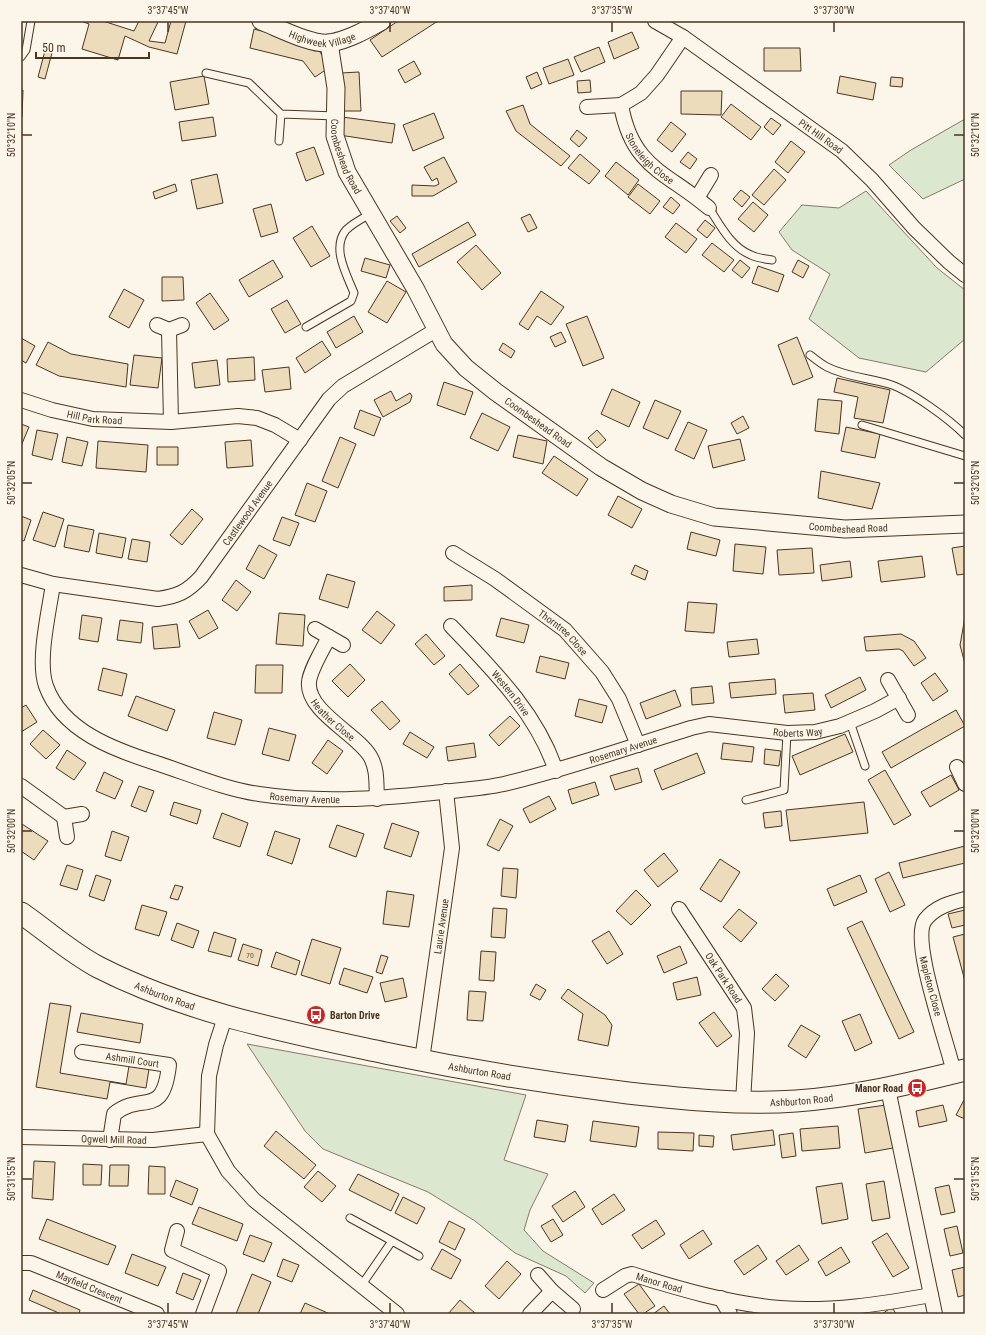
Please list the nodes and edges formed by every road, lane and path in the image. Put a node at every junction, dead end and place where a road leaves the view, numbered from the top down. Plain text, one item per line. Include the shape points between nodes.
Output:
1 (31, 21) edge
2 (261, 21) edge
3 (382, 21) edge
4 (655, 21) edge
5 (683, 37) junction
6 (329, 43) junction
7 (21, 57) edge
8 (206, 73) dead end
9 (621, 105) junction
10 (587, 107) dead end
11 (281, 114) junction
12 (336, 116) junction
13 (278, 141) dead end
14 (711, 175) dead end
15 (697, 198) junction
16 (709, 208) joint
17 (372, 213) junction
18 (772, 260) dead end
19 (965, 275) edge
20 (169, 327) dead end
21 (306, 327) dead end
22 (436, 330) junction
23 (810, 355) dead end
24 (21, 400) edge
25 (171, 422) junction
26 (862, 425) dead end
27 (965, 435) edge
28 (300, 440) junction
29 (965, 456) edge
30 (965, 524) edge
31 (452, 553) dead end
32 (21, 575) edge
33 (53, 584) junction
34 (450, 627) dead end
35 (315, 629) dead end
36 (329, 637) junction
37 (344, 645) dead end
38 (888, 680) dead end
39 (898, 698) junction
40 (908, 715) dead end
41 (850, 722) junction
42 (690, 728) joint
43 (787, 733) junction
44 (638, 745) junction
45 (864, 766) dead end
46 (957, 767) dead end
47 (556, 771) junction
48 (965, 784) edge
49 (21, 786) edge
50 (446, 791) junction
51 (377, 799) junction
52 (746, 800) dead end
53 (82, 814) dead end
54 (64, 817) junction
55 (67, 837) dead end
56 (965, 899) edge
57 (679, 909) dead end
58 (21, 914) edge
59 (225, 1017) junction
60 (82, 1052) dead end
61 (422, 1060) junction
62 (959, 1071) edge
63 (888, 1089) junction
64 (743, 1102) junction
65 (207, 1134) junction
66 (21, 1137) edge
67 (110, 1140) junction
68 (350, 1218) dead end
69 (177, 1231) dead end
70 (392, 1241) junction
71 (419, 1256) dead end
72 (21, 1263) edge
73 (538, 1275) dead end
74 (361, 1286) junction
75 (603, 1290) dead end
76 (552, 1291) junction
77 (931, 1295) junction
78 (721, 1298) junction
79 (573, 1309) dead end
80 (775, 1311) edge
81 (157, 1314) edge
82 (203, 1314) edge
83 (397, 1314) edge
84 (530, 1314) edge
85 (730, 1314) edge
86 (935, 1314) edge

1 - 7 lane via 26,50
2 - 6 street, Highweek Village via 317,42
3 - 6 street, Highweek Village via 352,36
4 - 5 street, Pitt Hill Road
5 - 9 street via 641,93
5 - 19 street, Pitt Hill Road via 842,151 872,180 914,228
6 - 12 street, Coombeshead Road via 336,88
8 - 11 lane via 249,83
9 - 10 street
9 - 15 street, Stoneleigh Close via 625,125 632,141 648,162
11 - 12 lane
11 - 13 lane
12 - 17 street, Coombeshead Road via 335,136 347,172
14 - 15 street
15 - 16 street, Stoneleigh Close
16 - 18 lane via 721,228 738,247 750,255
17 - 21 lane via 345,231 340,246 341,260 354,297
17 - 22 street, Coombeshead Road via 416,288
20 - 25 street
22 - 28 street, Castlewood Avenue via 343,386 329,399
22 - 30 street, Coombeshead Road via 450,352 466,368 534,421 601,467 642,491 671,504 714,517 845,530
23 - 27 lane via 827,367 890,384 906,392
24 - 25 street, Hill Park Road via 93,419
25 - 28 street, Hill Park Road via 238,416 257,418
26 - 29 lane
28 - 33 street, Castlewood Avenue via 189,589 174,597 158,599
31 - 44 street, Thorntree Close via 495,579 565,630 602,672 618,698
32 - 33 street, Castlewood Avenue
33 - 51 street, Rosemary Avenue via 44,643 43,666 46,686 55,703 86,733 136,757 258,794 335,800
34 - 47 street, Western Drive via 513,694 539,731
35 - 36 street
36 - 37 street
36 - 51 street, Heather Close via 309,682 312,696 322,710 370,756 376,772
38 - 39 street
39 - 40 street
39 - 41 street, Roberts Way
41 - 43 street, Roberts Way via 815,732
41 - 45 lane
42 - 43 street, Roberts Way via 709,724
42 - 44 street, Rosemary Avenue
43 - 52 lane via 784,790
44 - 47 street, Rosemary Avenue
46 - 48 street
47 - 50 street, Rosemary Avenue via 502,784
49 - 54 street
50 - 51 street, Rosemary Avenue
50 - 61 street, Laurie Avenue via 452,848
53 - 54 street
54 - 55 street
56 - 62 street, Mapleton Close via 950,902 935,910 924,921 921,938 922,956 950,1053
57 - 64 street, Oak Park Road via 744,1008 747,1033
58 - 59 main road, Ashburton Road via 74,954 100,968 172,1000
59 - 61 main road, Ashburton Road
59 - 65 street via 209,1076
60 - 67 street, Ashmill Court via 169,1065 165,1090 155,1100 122,1108 114,1114
61 - 64 main road, Ashburton Road via 488,1074 575,1086 693,1100
62 - 63 main road, Ashburton Road
63 - 64 main road, Ashburton Road via 795,1101
63 - 77 street
65 - 67 street, Ogwell Mill Road via 153,1140
65 - 74 street via 228,1171 254,1200
66 - 67 street, Ogwell Mill Road
68 - 70 lane
69 - 82 street via 172,1250 219,1271
70 - 71 lane
70 - 74 lane
72 - 81 street, Mayfield Crescent via 31,1263
73 - 76 street
74 - 83 street
75 - 78 street, Manor Road via 632,1274
76 - 79 street
76 - 84 street
77 - 80 street, Manor Road via 879,1304
77 - 86 street
78 - 80 street, Manor Road
78 - 85 street

